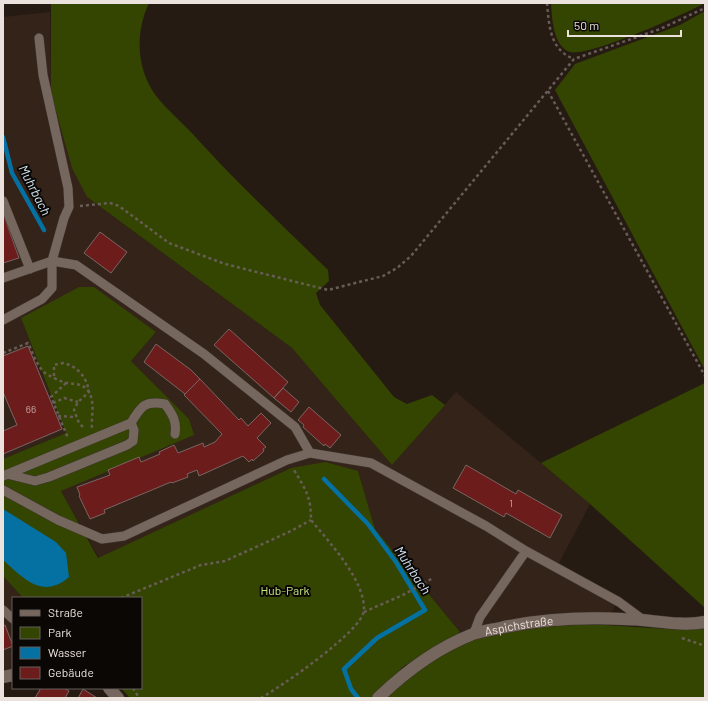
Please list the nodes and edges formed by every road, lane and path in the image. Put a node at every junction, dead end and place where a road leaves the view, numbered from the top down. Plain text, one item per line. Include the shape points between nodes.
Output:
1 (547, 3) edge
2 (705, 8) edge
3 (39, 38) dead end
4 (574, 59) junction
5 (548, 91) junction
6 (3, 201) edge
7 (69, 207) junction
8 (52, 261) junction
9 (30, 269) junction
10 (3, 278) edge
11 (3, 320) edge
12 (3, 352) edge
13 (54, 376) junction
14 (705, 376) edge
15 (66, 383) junction
16 (89, 392) junction
17 (78, 402) junction
18 (53, 403) junction
19 (58, 416) junction
20 (76, 417) junction
21 (131, 423) junction
22 (175, 434) dead end
23 (72, 448) junction
24 (310, 453) junction
25 (288, 460) junction
26 (5, 475) edge
27 (3, 490) edge
28 (310, 520) junction
29 (526, 551) junction
30 (433, 578) dead end
31 (123, 597) edge
32 (3, 610) edge
33 (364, 612) junction
34 (12, 618) edge
35 (642, 619) junction
36 (705, 622) edge
37 (474, 633) junction
38 (110, 689) edge
39 (134, 689) edge
40 (118, 698) edge
41 (139, 698) edge
42 (261, 698) edge
43 (378, 698) edge

1 - 4 path via 549,23 556,46 564,55
2 - 4 path via 660,29
3 - 7 lane via 44,75 68,188
4 - 5 path
5 - 7 path via 411,256 383,276 328,290 225,264 169,243 110,203
5 - 14 path
6 - 9 lane
7 - 8 lane
8 - 9 lane
8 - 11 lane via 52,288 42,299
8 - 24 lane via 76,265 204,354 295,427
9 - 10 lane
12 - 13 path via 28,343 43,371
13 - 15 path
13 - 16 path via 54,365 63,362 69,364 84,378
15 - 16 path via 75,382
15 - 18 path via 50,397
16 - 17 path
16 - 20 path via 93,403 93,433 86,430
17 - 18 path via 64,398
17 - 20 path via 74,410
18 - 19 path
19 - 20 path
19 - 23 path
21 - 22 lane via 140,407 152,401 165,404 176,425
21 - 23 lane
21 - 26 lane via 134,430 133,441 49,478 35,481
23 - 26 lane
24 - 25 lane
24 - 29 lane via 371,463
25 - 27 lane via 124,536 102,539 58,520
25 - 28 path via 306,490 310,503
28 - 31 path via 225,561 201,565
28 - 33 path via 344,558 363,600
29 - 35 lane via 620,602
29 - 37 lane via 480,617
30 - 33 path
32 - 34 lane
33 - 42 path via 352,628 312,664
35 - 36 street, Aspichstraße via 679,625
35 - 37 street, Aspichstraße via 581,617 520,624
37 - 43 street, Aspichstraße via 451,644 404,674
38 - 40 street
39 - 41 path

